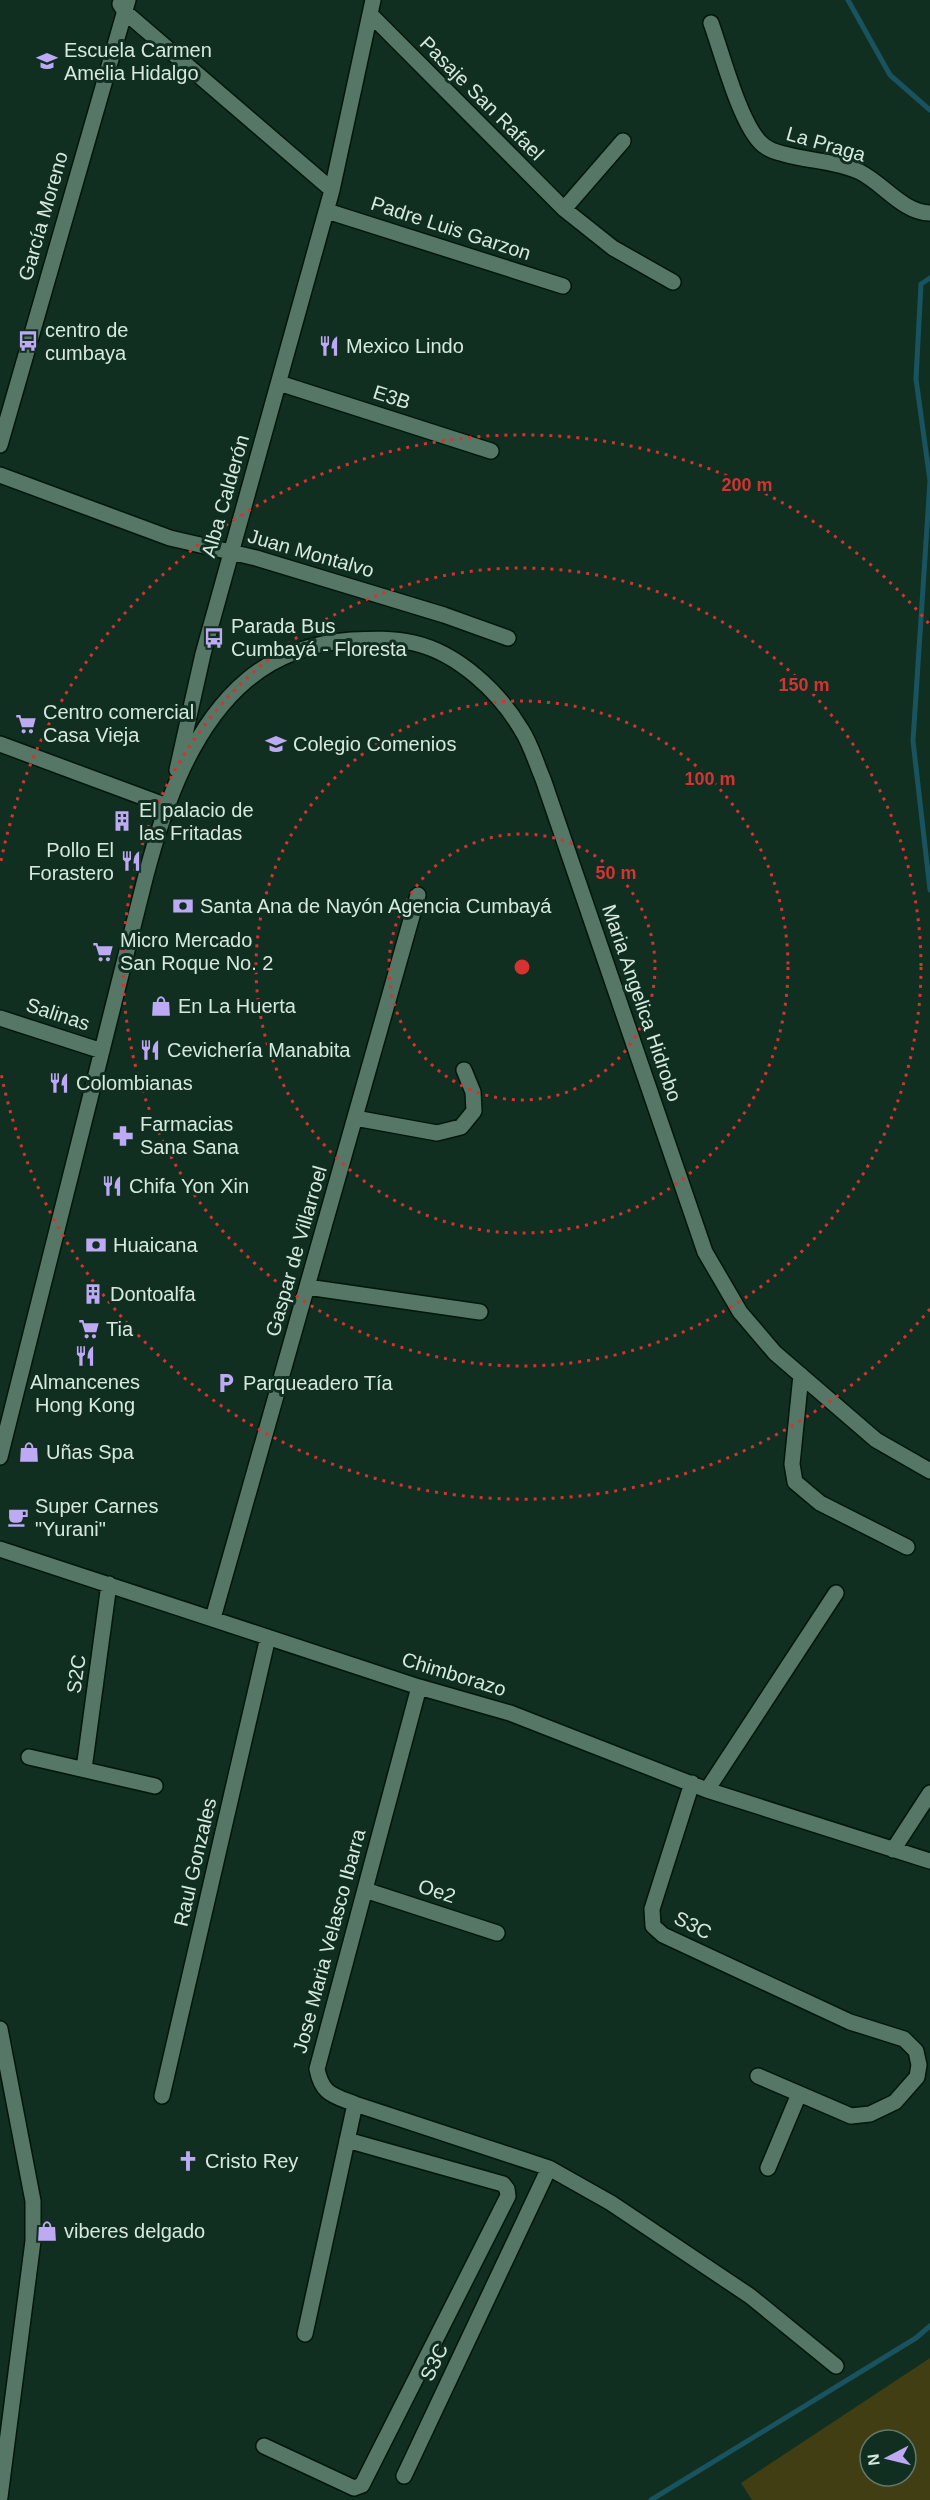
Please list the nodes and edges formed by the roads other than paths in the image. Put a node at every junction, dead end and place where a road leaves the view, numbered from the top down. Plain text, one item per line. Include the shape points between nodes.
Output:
1 (124, 4) edge
2 (372, 8) edge
3 (711, 23) dead end
4 (623, 141) dead end
5 (332, 190) junction
6 (564, 209) junction
7 (327, 210) junction
8 (930, 213) edge
9 (673, 282) dead end
10 (563, 286) dead end
11 (279, 383) junction
12 (0, 445) edge
13 (491, 451) dead end
14 (0, 475) edge
15 (230, 552) junction
16 (508, 639) dead end
17 (0, 744) edge
18 (169, 801) junction
19 (418, 896) dead end
20 (0, 1018) edge
21 (102, 1051) junction
22 (464, 1070) dead end
23 (355, 1118) junction
24 (307, 1287) junction
25 (480, 1312) dead end
26 (801, 1375) junction
27 (0, 1457) edge
28 (930, 1471) edge
29 (907, 1547) dead end
30 (0, 1549) edge
31 (109, 1584) junction
32 (836, 1593) dead end
33 (213, 1618) junction
34 (268, 1637) junction
35 (419, 1687) junction
36 (29, 1757) dead end
37 (84, 1770) junction
38 (692, 1783) junction
39 (155, 1786) dead end
40 (707, 1790) junction
41 (930, 1793) edge
42 (893, 1850) junction
43 (930, 1861) edge
44 (365, 1890) junction
45 (497, 1933) dead end
46 (0, 2029) edge
47 (758, 2076) dead end
48 (798, 2094) junction
49 (162, 2096) dead end
50 (355, 2104) junction
51 (346, 2140) junction
52 (549, 2168) junction
53 (768, 2168) dead end
54 (305, 2334) dead end
55 (836, 2366) dead end
56 (264, 2446) dead end
57 (404, 2476) dead end
58 (0, 2497) edge

1 - 5 street
1 - 12 street, García Moreno
2 - 5 street
2 - 6 street, Pasaje San Rafael via 487,135
3 - 8 street, La Praga via 749,126 760,142 770,150 859,172 907,207
4 - 6 street
5 - 7 street, Alba Calderón
6 - 9 street, Pasaje San Rafael via 613,248
7 - 10 street, Padre Luis Garzon
7 - 11 street, Alba Calderón
11 - 13 street, E3B
11 - 15 street, Alba Calderón
14 - 15 street, Juan Montalvo via 170,538
15 - 16 street, Juan Montalvo via 444,615
15 - 18 street, Alba Calderón
17 - 18 street
18 - 21 street, Maria Angelica Hidrobo via 148,867
18 - 26 street, Maria Angelica Hidrobo via 201,735 220,710 246,681 284,654 327,642 372,639 414,643 452,659 486,684 522,729 543,779 705,1252 740,1312 775,1353
19 - 23 street, Gaspar de Villarroel
20 - 21 street, Salinas
21 - 27 street, Maria Angelica Hidrobo
22 - 23 street via 473,1092 474,1111 461,1127 437,1133
23 - 24 street, Gaspar de Villarroel
24 - 25 street
24 - 33 street, Gaspar de Villarroel
26 - 28 street, Maria Angelica Hidrobo via 876,1440
26 - 29 street via 792,1464 795,1482 820,1503
30 - 31 street, Chimborazo
31 - 33 street, Chimborazo
31 - 37 street, S2C
32 - 40 street
33 - 34 street, Chimborazo
34 - 35 street, Chimborazo
34 - 49 street, Raul Gonzales
35 - 38 street, Chimborazo via 510,1713
35 - 44 street, Jose Maria Velasco Ibarra
36 - 37 street
37 - 39 street
38 - 40 street, Chimborazo
38 - 48 street, S3C via 652,1909 653,1926 663,1935 850,2022 904,2039 916,2051 917,2077 908,2090 895,2102 870,2114 851,2116
40 - 42 street, Chimborazo
41 - 42 street
42 - 43 street, Chimborazo
44 - 45 street, Oe2
44 - 50 street, Jose Maria Velasco Ibarra via 317,2069 320,2086
46 - 58 street via 33,2201 33,2241
47 - 48 street
48 - 53 street
50 - 51 street
50 - 52 street, Jose Maria Velasco Ibarra
51 - 54 street
51 - 56 street via 502,2184 508,2196 362,2486 354,2488
52 - 55 street, Jose Maria Velasco Ibarra via 611,2203 750,2296
52 - 57 street, S3C

